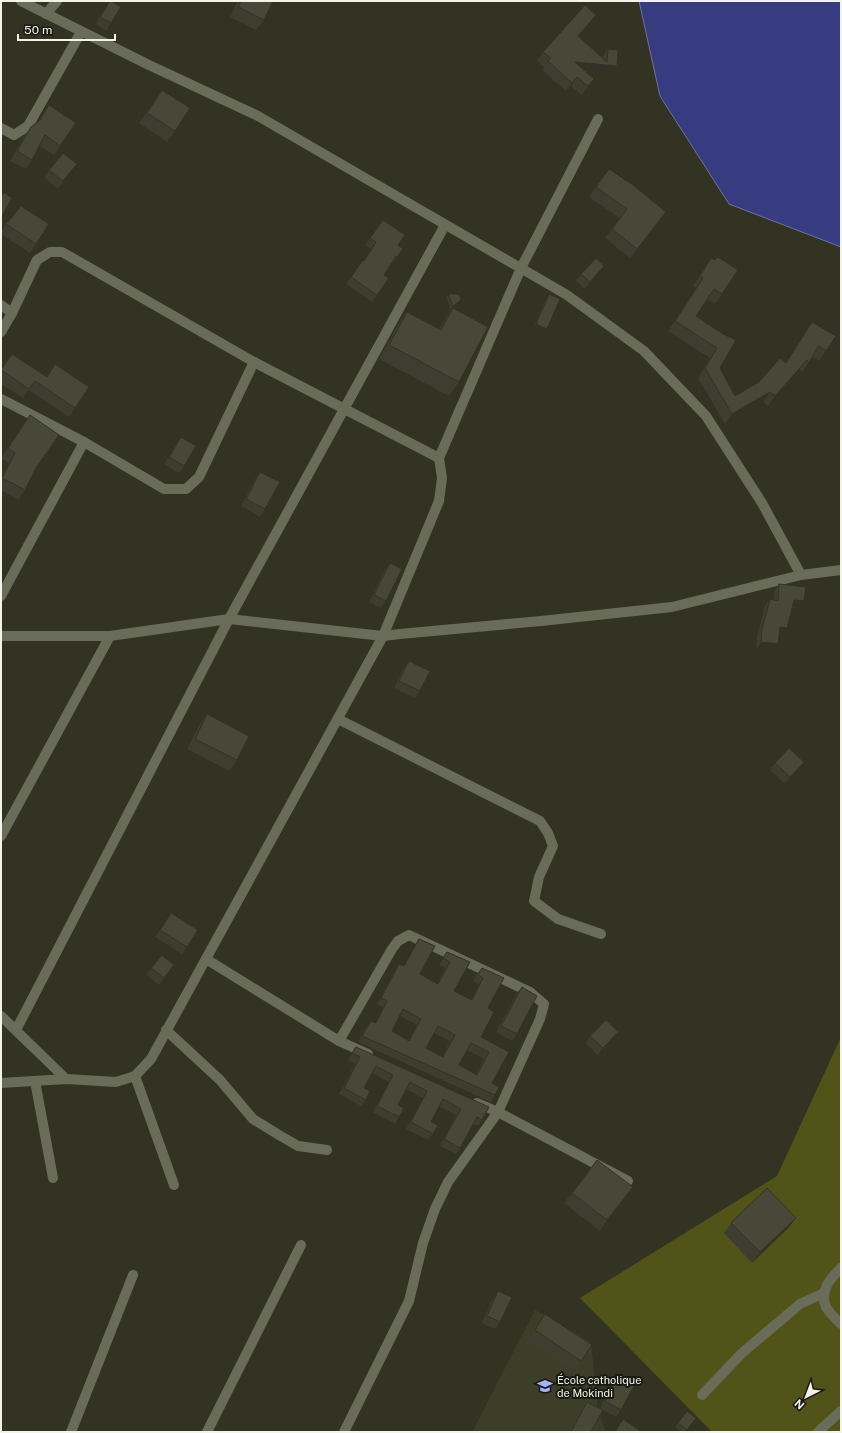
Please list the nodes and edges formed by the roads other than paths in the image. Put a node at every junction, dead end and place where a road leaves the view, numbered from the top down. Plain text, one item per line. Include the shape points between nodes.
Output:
1 (21, 1) edge
2 (57, 1) edge
3 (46, 14) junction
4 (81, 32) junction
5 (598, 119) dead end
6 (1, 128) edge
7 (445, 225) junction
8 (521, 268) junction
9 (1, 306) edge
10 (12, 313) junction
11 (1, 332) edge
12 (254, 362) junction
13 (1, 399) edge
14 (344, 409) junction
15 (84, 442) junction
16 (439, 458) junction
17 (841, 570) edge
18 (801, 575) junction
19 (1, 596) edge
20 (228, 619) junction
21 (1, 636) edge
22 (110, 636) junction
23 (383, 636) junction
24 (338, 719) junction
25 (1, 836) edge
26 (601, 934) dead end
27 (206, 959) junction
28 (1, 1016) edge
29 (16, 1030) junction
30 (166, 1030) junction
31 (339, 1041) junction
32 (376, 1057) edge
33 (135, 1076) junction
34 (66, 1078) junction
35 (34, 1081) junction
36 (1, 1083) edge
37 (469, 1099) edge
38 (498, 1112) junction
39 (327, 1150) dead end
40 (53, 1178) dead end
41 (628, 1181) edge
42 (174, 1185) dead end
43 (301, 1245) dead end
44 (841, 1268) edge
45 (133, 1275) dead end
46 (824, 1293) junction
47 (841, 1324) edge
48 (702, 1395) dead end
49 (841, 1411) edge
50 (71, 1432) edge
51 (207, 1432) edge
52 (344, 1432) edge
53 (818, 1432) edge

1 - 3 street
2 - 3 street
3 - 4 street
4 - 6 street via 28,126 14,135
4 - 7 street via 258,116
5 - 8 street
7 - 8 street
7 - 14 street
8 - 16 street
8 - 18 street via 567,295 644,351 706,416 762,503
9 - 10 street
10 - 11 street
10 - 12 street via 38,260 50,252 62,252
12 - 14 street
12 - 15 street via 199,477 186,489 164,489
13 - 15 street
14 - 16 street
14 - 20 street
15 - 19 street
16 - 23 street via 442,478 439,501
17 - 18 street
18 - 23 street via 672,607
20 - 22 street
20 - 23 street
20 - 29 street
21 - 22 street
22 - 25 street
23 - 24 street
24 - 26 street via 540,821 554,846 539,877 534,901 558,919
24 - 27 street
27 - 30 street
27 - 31 street
28 - 29 street
29 - 34 street
30 - 33 street via 151,1059
30 - 39 street via 220,1080 253,1119 298,1146
31 - 32 street
31 - 38 street via 392,949 398,941 408,935 530,992 544,1004 540,1019
33 - 34 street via 116,1082
33 - 42 street
34 - 35 street
35 - 36 street
35 - 40 street
37 - 38 street
38 - 41 street
38 - 52 street via 448,1182 434,1209 409,1302
43 - 51 street
44 - 46 street via 828,1281
45 - 50 street
46 - 47 street via 826,1307
46 - 48 street via 800,1304 742,1352
49 - 53 street

